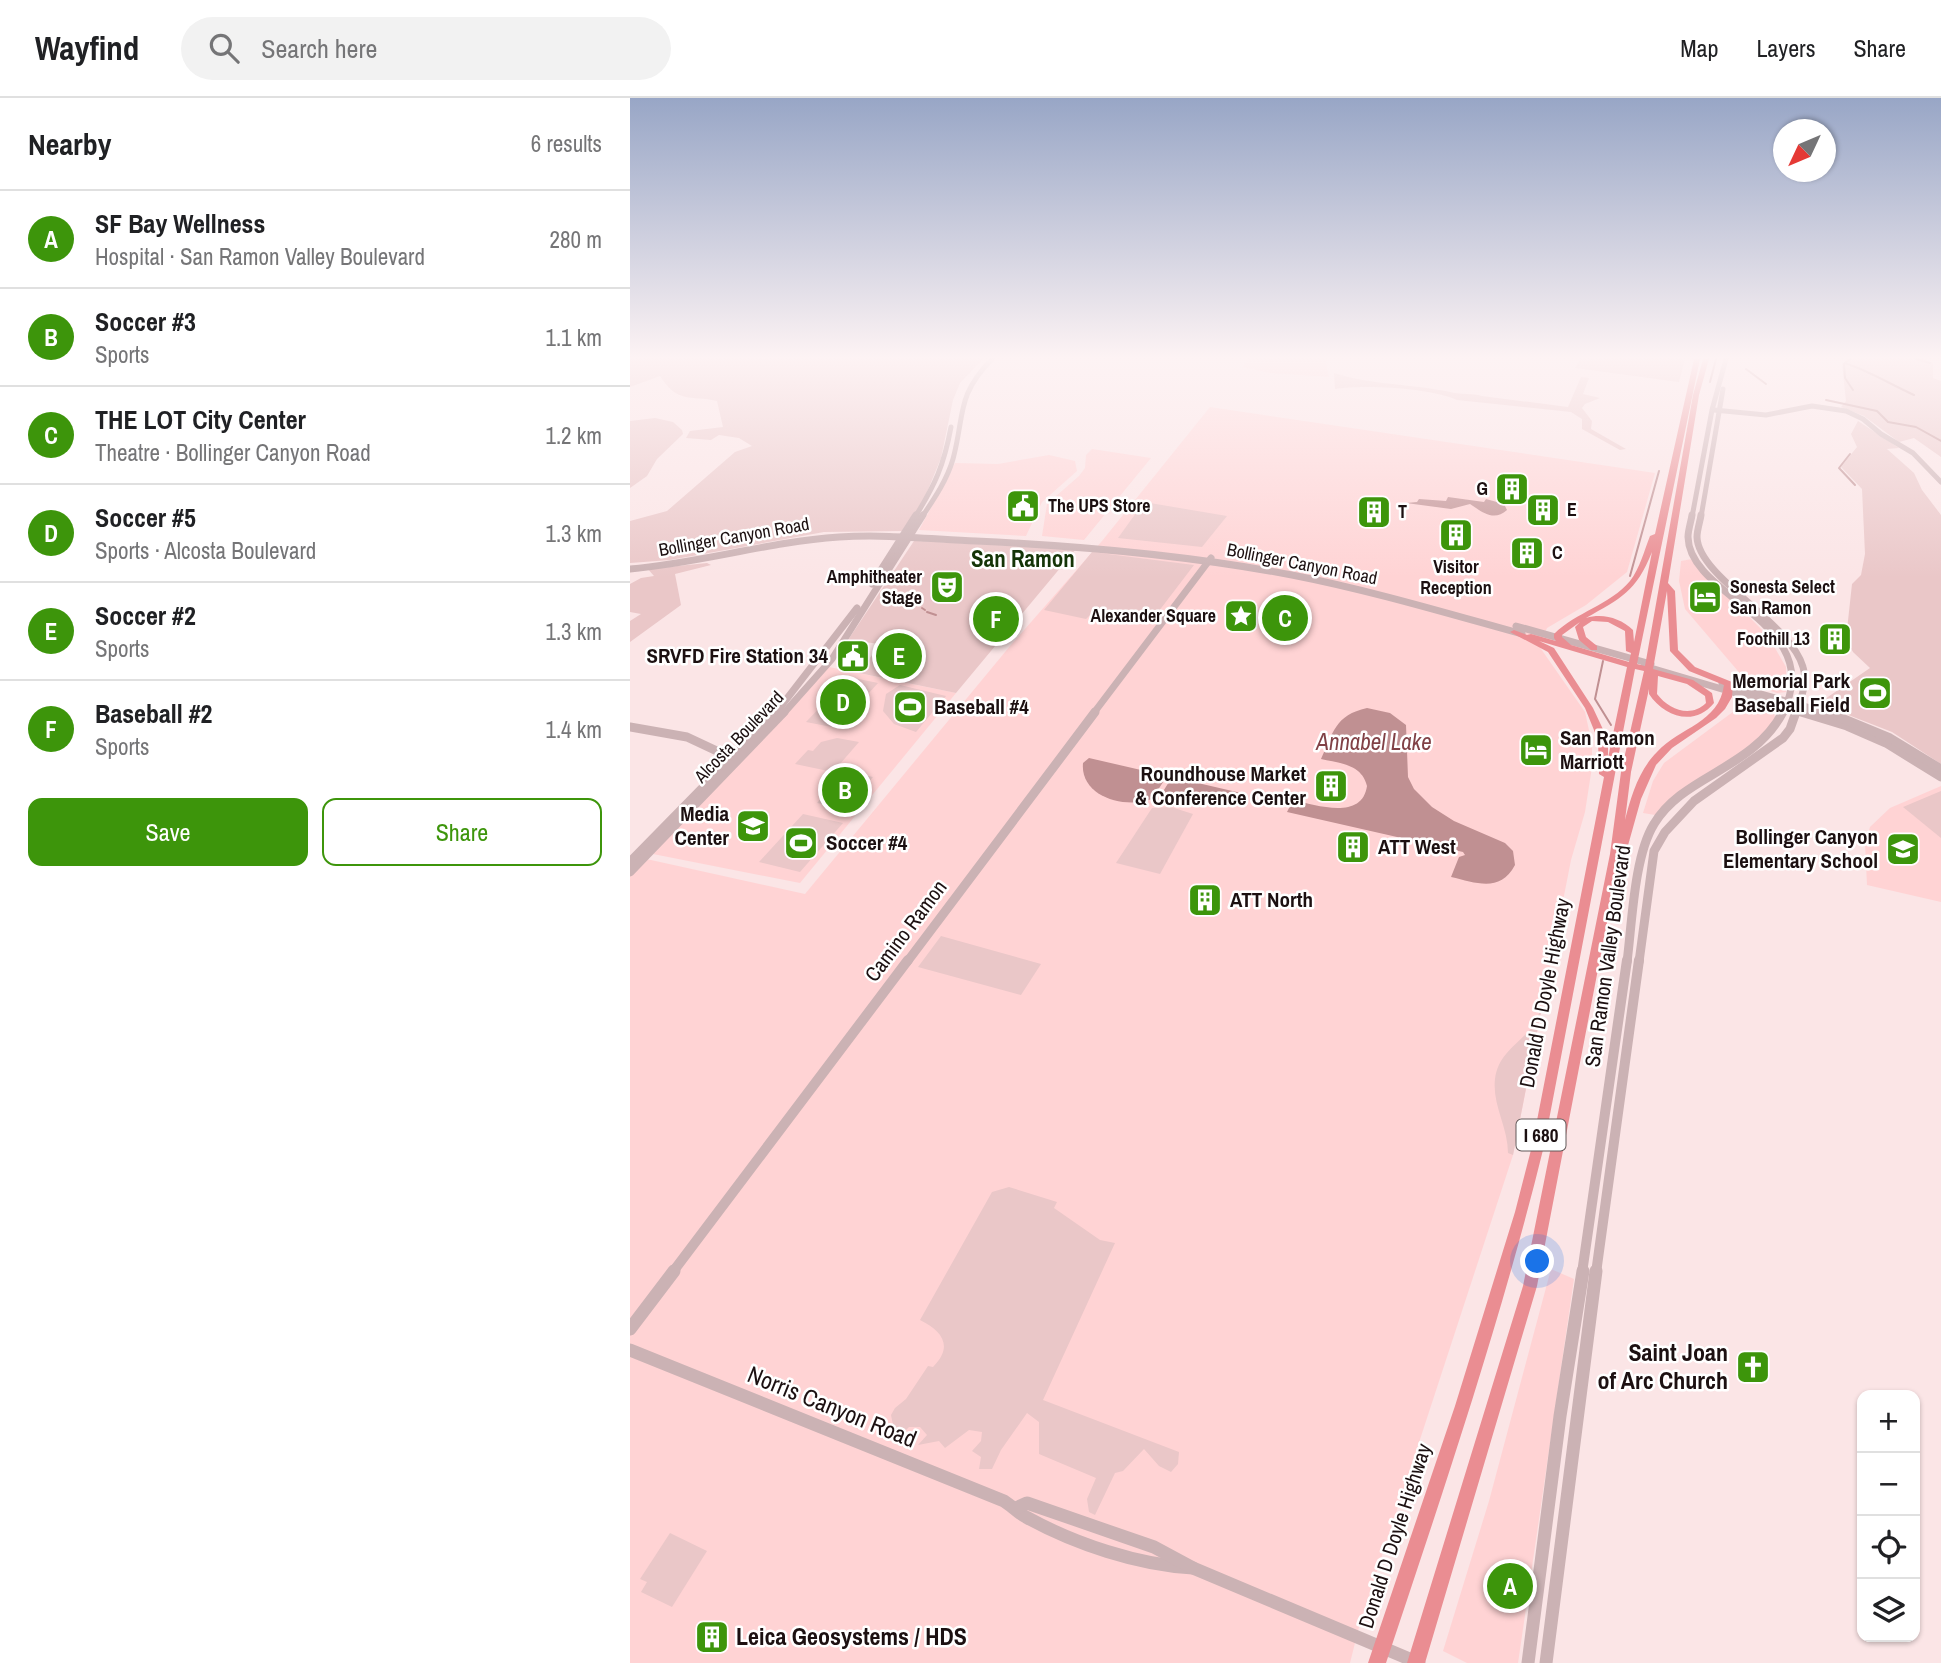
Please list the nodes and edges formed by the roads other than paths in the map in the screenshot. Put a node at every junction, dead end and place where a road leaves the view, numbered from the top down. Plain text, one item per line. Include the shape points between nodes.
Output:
1 (950, 432) edge
2 (957, 432) edge
3 (1681, 432) edge
4 (1690, 432) edge
5 (1711, 432) edge
6 (1712, 432) edge
7 (1879, 432) edge
8 (1941, 482) edge
9 (1659, 532) junction
10 (908, 536) junction
11 (1210, 559) junction
12 (630, 567) edge
13 (1665, 584) junction
14 (1514, 632) junction
15 (1531, 636) junction
16 (1558, 638) junction
17 (1567, 645) junction
18 (1594, 648) junction
19 (1652, 656) junction
20 (1619, 658) junction
21 (1790, 664) junction
22 (1631, 667) junction
23 (1664, 671) junction
24 (1804, 679) junction
25 (1729, 688) junction
26 (1763, 702) junction
27 (1793, 705) junction
28 (1781, 720) junction
29 (630, 727) edge
30 (740, 754) junction
31 (1941, 769) edge
32 (1941, 777) edge
33 (1606, 793) junction
34 (1615, 855) junction
35 (630, 862) edge
36 (630, 872) edge
37 (630, 1329) edge
38 (630, 1350) edge
39 (1377, 1663) edge
40 (1417, 1663) edge
41 (1528, 1663) edge
42 (1546, 1663) edge

1 - 10 main road, Alcosta Boulevard via 937,482
2 - 10 main road, Alcosta Boulevard via 953,461 932,505
3 - 9 highway, Donald D Doyle Highway / I 680
4 - 13 highway, Donald D Doyle Highway / I 680
5 - 21 main road, San Ramon Valley Boulevard via 1690,525 1690,547 1705,572 1777,640
6 - 24 main road, San Ramon Valley Boulevard via 1697,527 1700,551 1790,642 1803,665
7 - 8 main road via 1913,453
9 - 16 highway via 1631,584 1568,624
9 - 22 highway, Donald D Doyle Highway / I 680
10 - 11 main road, Bollinger Canyon Road via 1083,542
10 - 12 main road, Bollinger Canyon Road via 816,535
10 - 30 main road, Alcosta Boulevard via 806,680
11 - 14 main road, Bollinger Canyon Road via 1355,589
11 - 16 main road, Bollinger Canyon Road via 1267,565 1361,585
11 - 37 main road, Camino Ramon
13 - 19 highway, Donald D Doyle Highway / I 680
13 - 25 highway via 1671,591 1674,651 1692,668
14 - 15 main road, Bollinger Canyon Road
14 - 33 highway via 1551,650 1594,716 1604,748
15 - 17 main road, Bollinger Canyon Road
15 - 20 highway
16 - 17 highway
16 - 18 main road, Bollinger Canyon Road
17 - 20 main road, Bollinger Canyon Road
18 - 20 main road, Bollinger Canyon Road
18 - 22 highway via 1579,635 1580,624 1599,618 1620,623 1630,634
19 - 23 highway via 1656,660 1653,694 1659,703 1686,713 1708,707 1711,699 1705,691
19 - 34 highway, Donald D Doyle Highway / I 680 via 1626,772
20 - 23 highway
21 - 24 main road
21 - 27 main road, San Ramon Valley Boulevard
22 - 33 highway, Donald D Doyle Highway / I 680
23 - 25 main road
24 - 27 main road, San Ramon Valley Boulevard
25 - 26 main road
25 - 27 main road
25 - 34 highway via 1723,708 1671,743 1650,765 1622,849
26 - 27 main road
26 - 28 main road via 1777,711
27 - 28 main road, San Ramon Valley Boulevard
27 - 31 main road via 1873,728
27 - 32 main road via 1875,737
27 - 42 main road, San Ramon Valley Boulevard via 1790,729 1783,738 1682,810 1654,851
28 - 41 main road, San Ramon Valley Boulevard via 1769,738 1666,809 1651,827 1642,854
29 - 30 main road via 687,737 719,752
30 - 35 main road, Alcosta Boulevard
30 - 36 main road, Alcosta Boulevard
33 - 39 highway, Donald D Doyle Highway / I 680 via 1526,1197 1491,1319
34 - 40 highway, Donald D Doyle Highway / I 680 via 1530,1286
38 - 40 main road, Norris Canyon Road via 1105,1549 1167,1568 1193,1568

